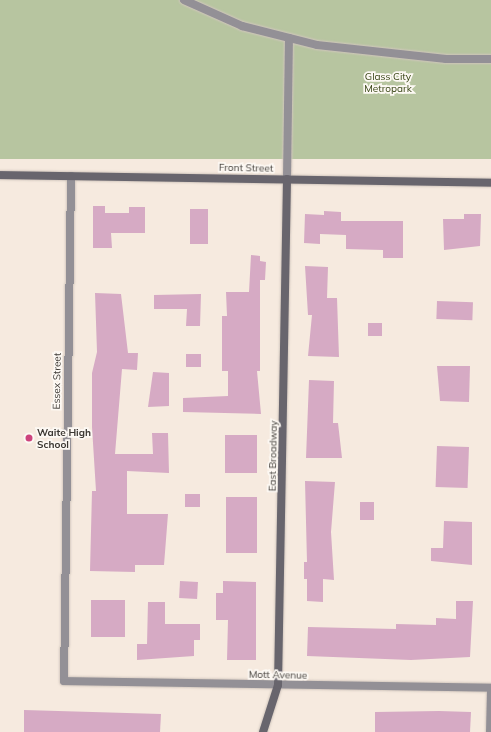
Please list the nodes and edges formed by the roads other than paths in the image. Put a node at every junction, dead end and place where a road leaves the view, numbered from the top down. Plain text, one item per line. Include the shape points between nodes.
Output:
1 (184, 0) edge
2 (289, 38) junction
3 (491, 59) edge
4 (0, 175) edge
5 (72, 176) junction
6 (287, 179) junction
7 (491, 183) edge
8 (64, 681) joint
9 (278, 685) junction
10 (491, 688) edge
11 (491, 692) edge
12 (263, 732) edge
13 (490, 732) edge

1 - 2 street via 242,26
2 - 3 street via 317,45 446,59
2 - 6 street
4 - 5 street, Front Street
5 - 6 street, Front Street
5 - 8 street, Essex Street
6 - 7 street, Front Street
6 - 9 street, East Broadway
8 - 9 street, Mott Avenue
9 - 10 street, Mott Avenue
9 - 12 street, East Broadway
11 - 13 street

